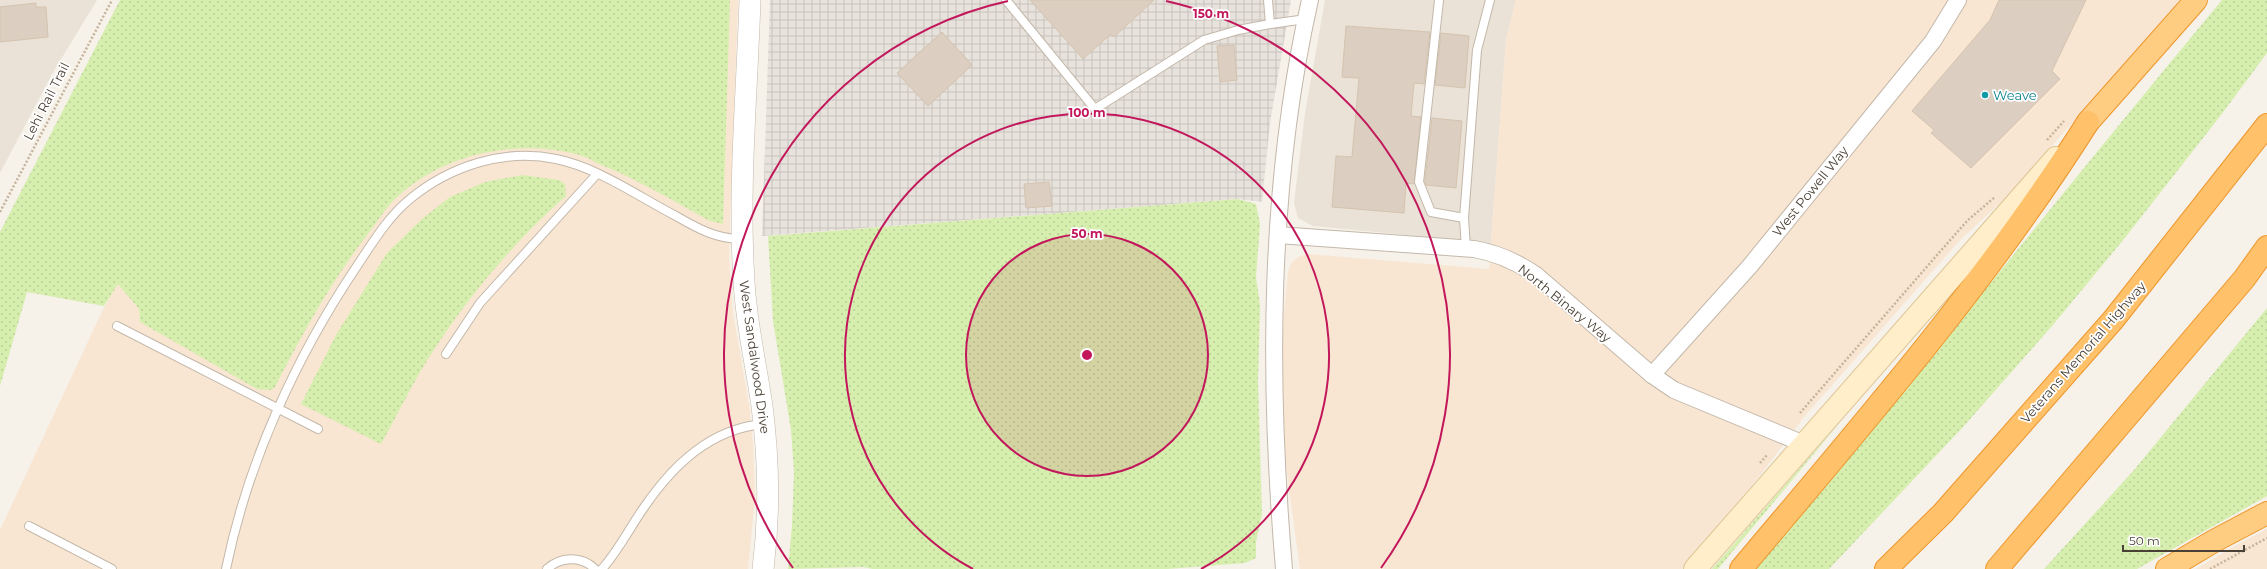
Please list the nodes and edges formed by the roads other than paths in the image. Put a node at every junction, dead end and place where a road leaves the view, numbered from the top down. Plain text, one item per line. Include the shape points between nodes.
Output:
1 (750, 0) edge
2 (1006, 0) edge
3 (1268, 0) edge
4 (1310, 0) edge
5 (1439, 0) edge
6 (1490, 0) edge
7 (1958, 0) edge
8 (2196, 0) edge
9 (1306, 19) junction
10 (1270, 24) junction
11 (2088, 122) junction
12 (2267, 125) edge
13 (597, 174) junction
14 (1464, 218) junction
15 (1278, 235) junction
16 (742, 240) junction
17 (2267, 247) edge
18 (1466, 249) junction
19 (118, 326) dead end
20 (446, 354) dead end
21 (1652, 375) junction
22 (278, 408) junction
23 (764, 424) junction
24 (318, 429) dead end
25 (1804, 444) junction
26 (2267, 513) edge
27 (29, 526) dead end
28 (112, 569) edge
29 (226, 569) edge
30 (547, 569) edge
31 (595, 569) edge
32 (602, 569) edge
33 (763, 569) edge
34 (1284, 569) edge
35 (1695, 569) edge
36 (1742, 569) edge
37 (1886, 569) edge
38 (1997, 569) edge
39 (2167, 569) edge

1 - 16 street, West Sandalwood Drive
2 - 10 lane via 1095,109 1204,40
3 - 10 lane
4 - 9 street
5 - 14 lane via 1418,182 1431,212
6 - 14 lane via 1477,50
7 - 21 street, West Powell Way via 1933,41 1755,260
8 - 11 highway
9 - 10 lane
9 - 15 street via 1290,113
11 - 25 main road
11 - 36 highway via 2026,217 1875,409
12 - 37 highway, Veterans Memorial Highway via 2113,320 1943,513
13 - 16 lane via 701,230
13 - 20 lane via 480,303
13 - 22 lane via 556,158 511,156 475,163 454,171 420,192 387,222 344,285 301,360
14 - 18 lane
15 - 18 street, North Binary Way
15 - 34 street via 1274,406
16 - 23 street, West Sandalwood Drive via 746,312
17 - 38 highway via 2238,285
18 - 21 street, North Binary Way via 1500,255 1525,267
19 - 22 lane
21 - 25 street, North Binary Way via 1690,398
22 - 24 lane
22 - 29 lane via 247,492
23 - 32 lane via 722,433 708,440 687,458 650,500
23 - 33 street, West Sandalwood Drive via 769,507
25 - 35 main road
26 - 39 highway
27 - 28 lane
30 - 31 lane via 561,560 571,559 582,560

